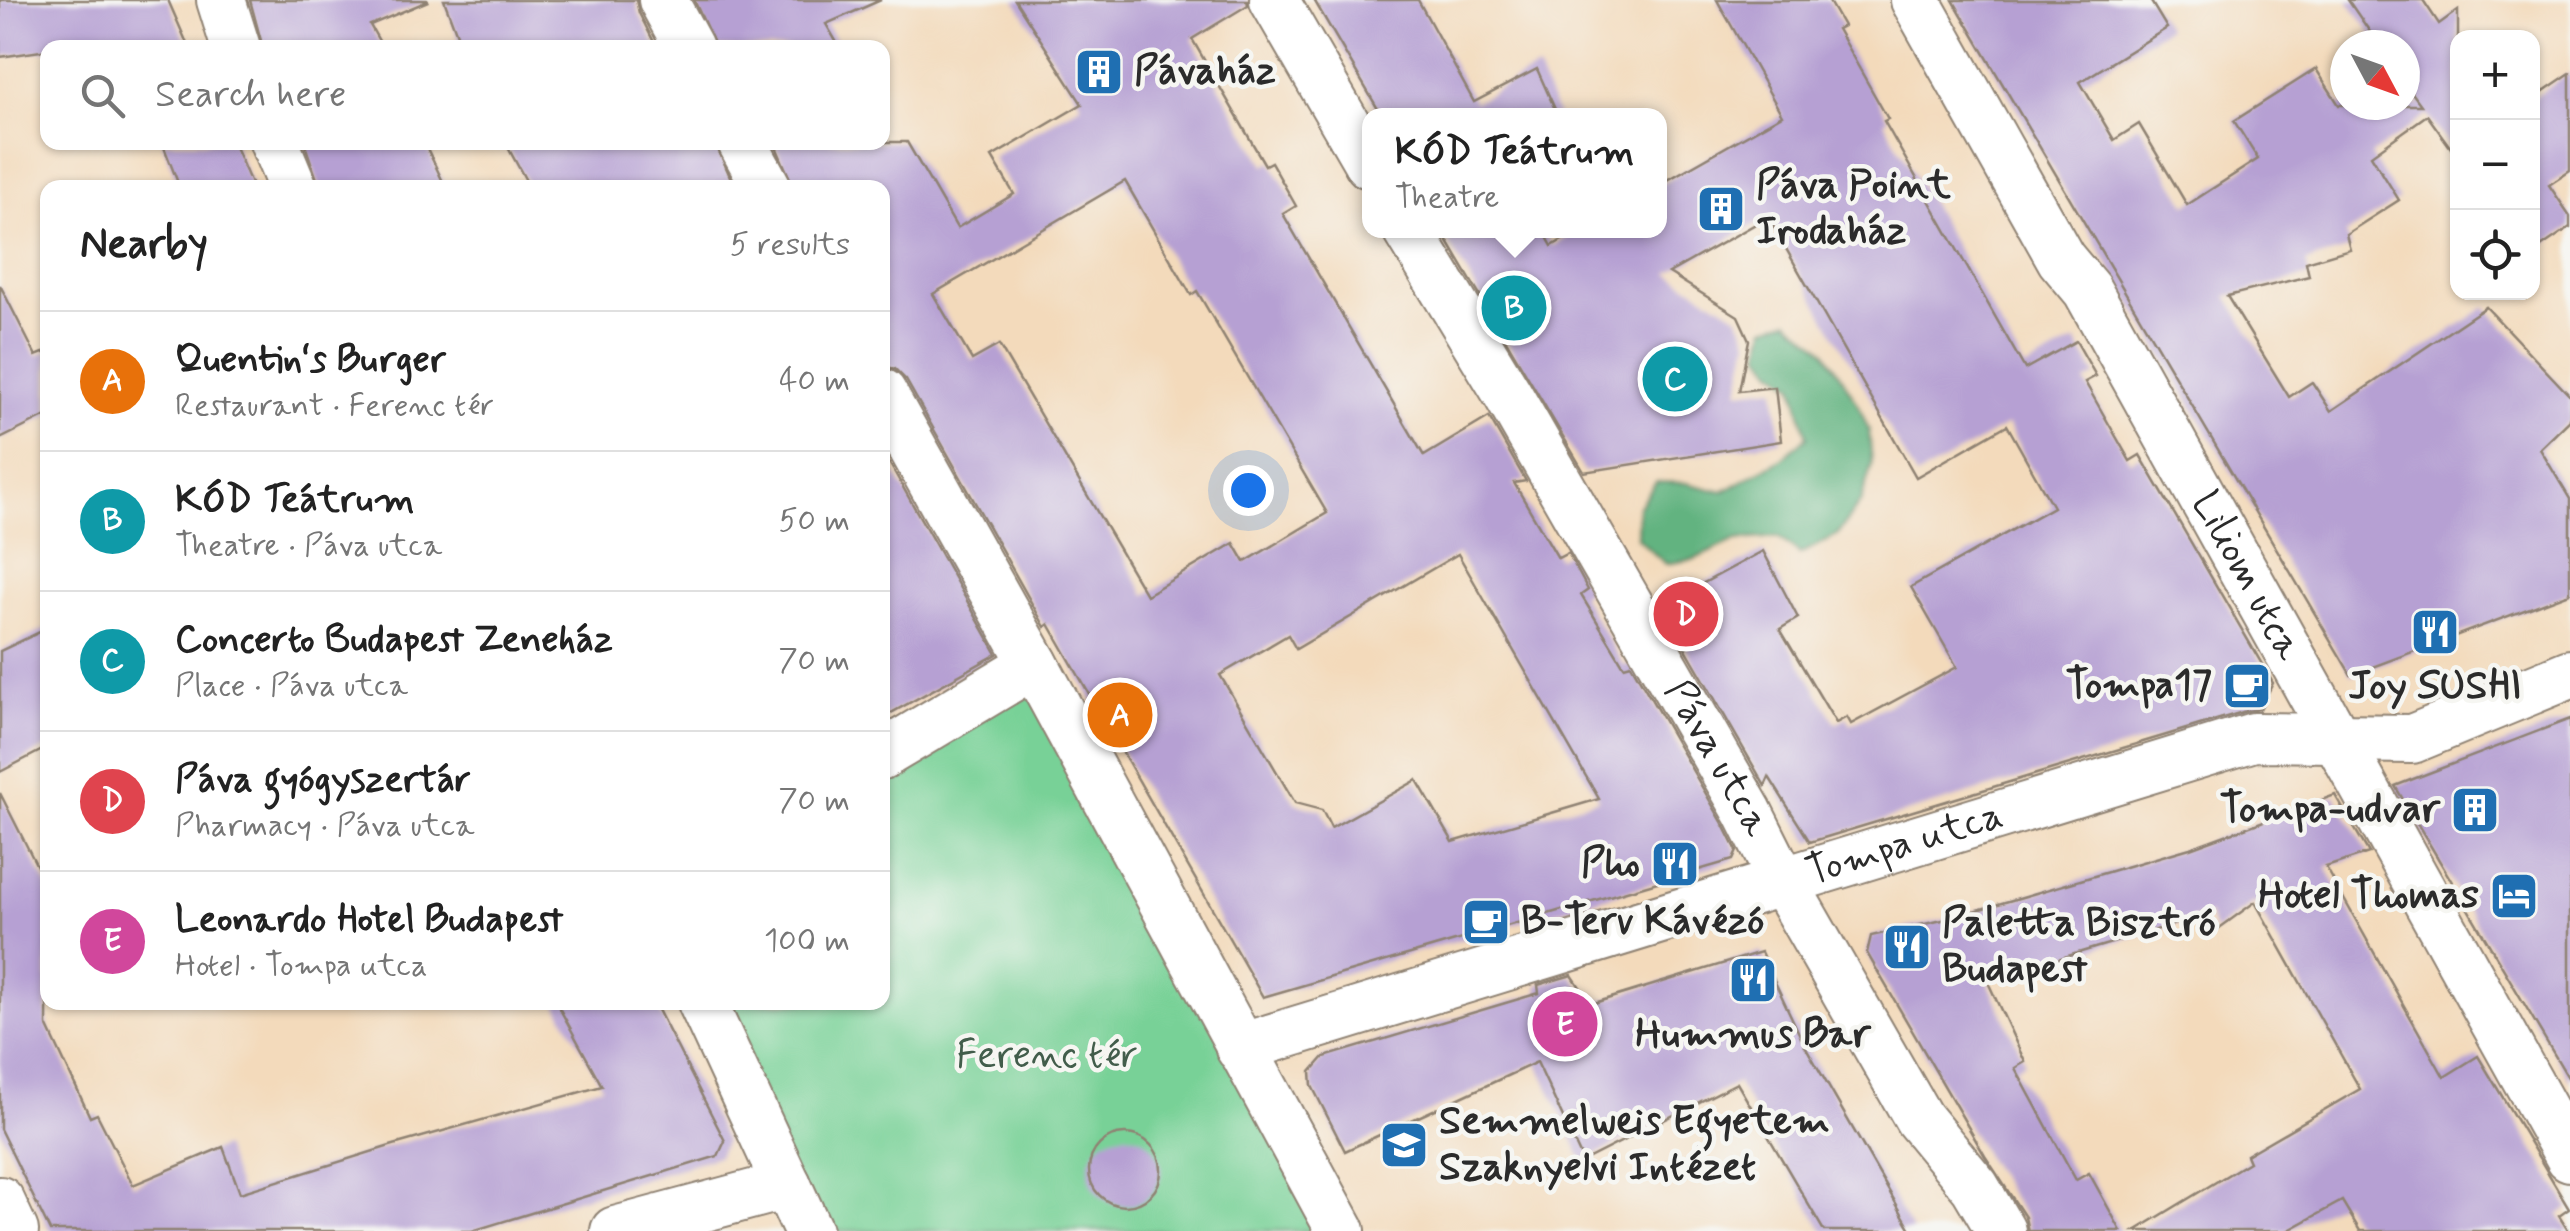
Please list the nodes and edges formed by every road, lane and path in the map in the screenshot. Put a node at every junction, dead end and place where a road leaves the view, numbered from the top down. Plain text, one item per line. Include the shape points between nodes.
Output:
1 (221, 0) edge
2 (662, 0) edge
3 (1274, 0) edge
4 (1915, 0) edge
5 (234, 40) edge
6 (684, 40) edge
7 (277, 150) edge
8 (746, 150) edge
9 (1362, 152) edge
10 (291, 180) edge
11 (763, 180) edge
12 (1413, 238) edge
13 (890, 408) edge
14 (1034, 664) junction
15 (2570, 674) edge
16 (2339, 739) junction
17 (890, 750) edge
18 (1784, 884) junction
19 (706, 1010) edge
20 (1240, 1048) junction
21 (2570, 1157) edge
22 (787, 1186) junction
23 (0, 1201) edge
24 (14, 1231) edge
25 (615, 1231) edge
26 (808, 1231) edge
27 (1340, 1231) edge
28 (2001, 1231) edge

1 - 5 street
2 - 6 street
3 - 9 street
4 - 16 street, Liliom utca via 2060,258 2088,290
7 - 10 street
8 - 11 street
12 - 18 street, Páva utca
13 - 14 street
14 - 17 street
14 - 20 street
15 - 16 street, Tompa utca via 2412,739
16 - 18 street, Tompa utca via 2254,737
16 - 21 street, Liliom utca
18 - 20 street, Tompa utca
18 - 28 street, Páva utca via 1919,1119 1976,1187
19 - 22 street
20 - 27 street
22 - 25 street
22 - 26 street
23 - 24 street

